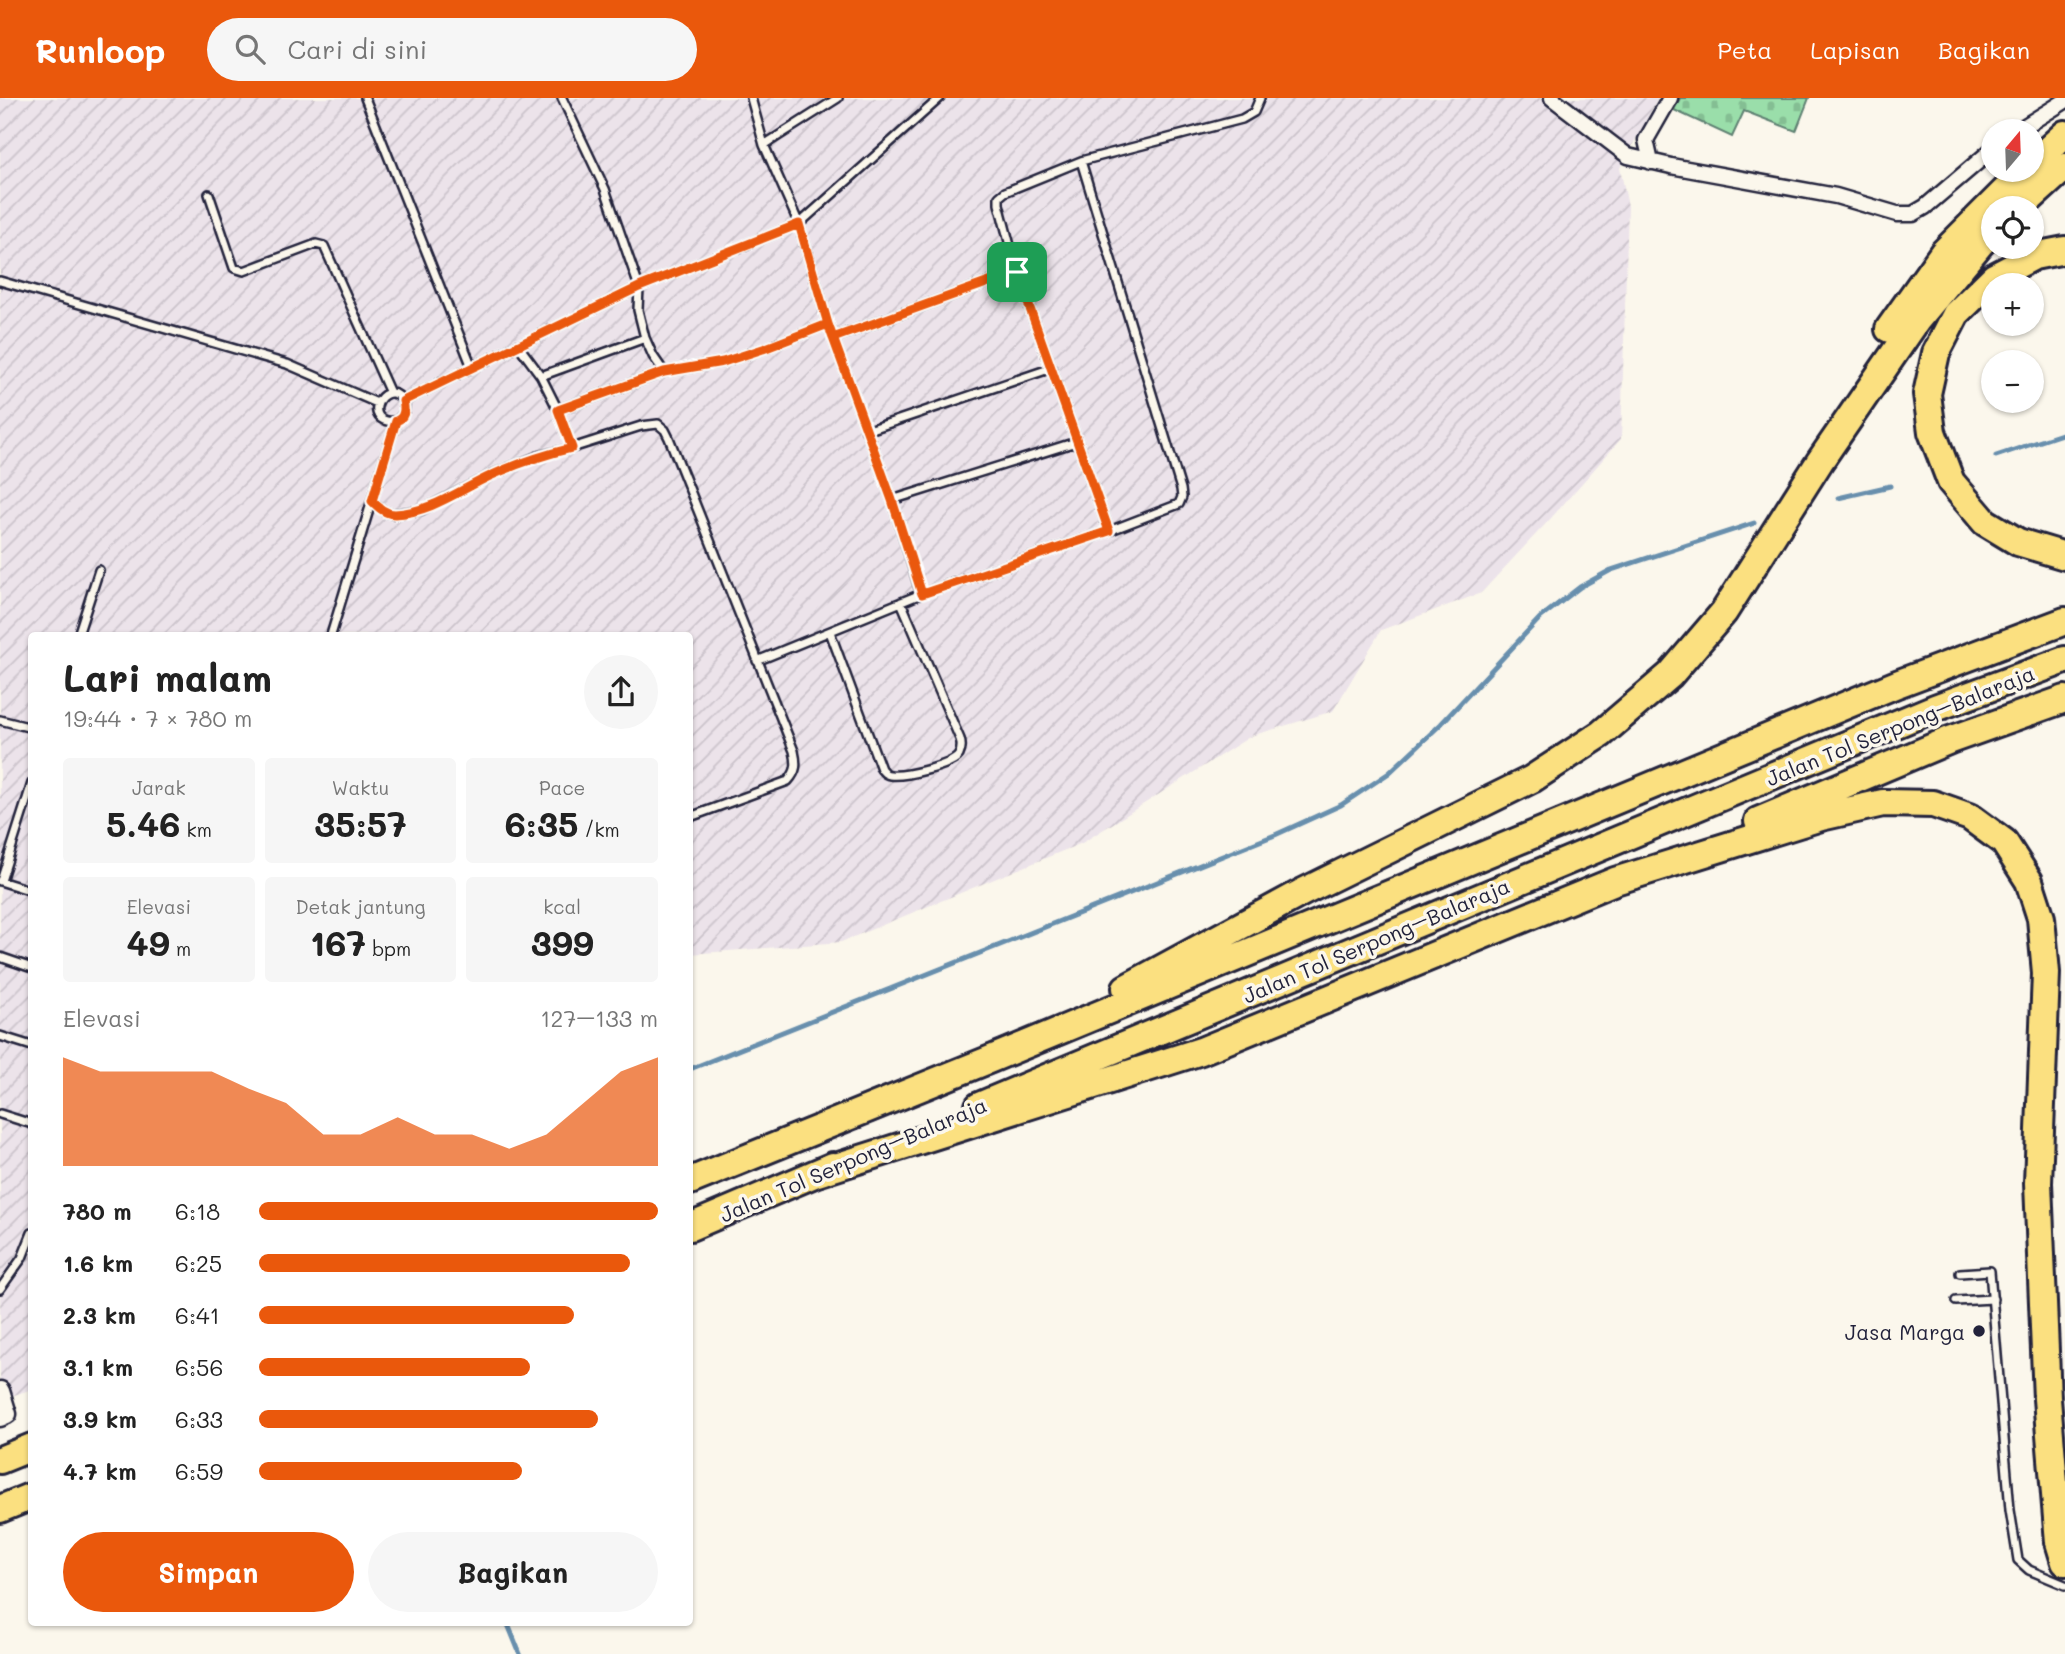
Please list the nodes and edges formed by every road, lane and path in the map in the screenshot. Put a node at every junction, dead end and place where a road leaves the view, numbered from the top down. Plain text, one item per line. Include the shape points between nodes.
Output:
1 (365, 98) edge
2 (562, 98) edge
3 (751, 98) edge
4 (838, 98) edge
5 (940, 98) edge
6 (1260, 98) edge
7 (1552, 98) edge
8 (1670, 98) edge
9 (2065, 101) edge
10 (2036, 119) edge
11 (2065, 134) edge
12 (764, 145) junction
13 (2044, 153) edge
14 (1981, 159) edge
15 (1081, 162) junction
16 (1651, 162) junction
17 (2065, 167) edge
18 (2014, 182) edge
19 (209, 194) dead end
20 (2033, 196) edge
21 (799, 224) junction
22 (1981, 243) edge
23 (2065, 250) edge
24 (1017, 272) junction
25 (0, 281) edge
26 (639, 287) junction
27 (828, 324) junction
28 (645, 338) junction
29 (833, 338) junction
30 (519, 345) junction
31 (472, 367) junction
32 (1052, 368) junction
33 (664, 372) junction
34 (541, 376) junction
35 (390, 393) junction
36 (403, 401) junction
37 (377, 403) junction
38 (558, 410) junction
39 (396, 421) junction
40 (866, 431) junction
41 (1076, 442) junction
42 (572, 448) junction
43 (1820, 461) junction
44 (892, 500) junction
45 (372, 501) junction
46 (1109, 531) junction
47 (2065, 556) edge
48 (99, 570) dead end
49 (922, 594) junction
50 (901, 602) junction
51 (2065, 621) edge
52 (79, 632) edge
53 (333, 632) edge
54 (830, 632) junction
55 (2065, 660) edge
56 (757, 662) junction
57 (2065, 699) edge
58 (0, 720) edge
59 (28, 727) edge
60 (28, 795) edge
61 (693, 816) edge
62 (0, 881) edge
63 (1615, 881) junction
64 (28, 890) edge
65 (0, 957) edge
66 (28, 967) edge
67 (0, 1036) edge
68 (28, 1045) edge
69 (991, 1059) junction
70 (0, 1114) edge
71 (28, 1123) edge
72 (817, 1173) junction
73 (693, 1180) edge
74 (693, 1226) edge
75 (28, 1243) edge
76 (1960, 1273) dead end
77 (0, 1289) edge
78 (1993, 1299) junction
79 (1956, 1301) dead end
80 (0, 1391) edge
81 (0, 1417) edge
82 (28, 1449) edge
83 (0, 1460) edge
84 (28, 1498) edge
85 (0, 1509) edge
86 (2065, 1562) edge
87 (2065, 1585) edge

1 - 31 lane
2 - 26 lane via 605,189
3 - 12 lane
4 - 12 lane
5 - 21 lane
6 - 15 lane via 1254,112 1242,119
7 - 16 street via 1629,156
8 - 16 street via 1646,140
9 - 10 street
11 - 13 highway
12 - 21 lane
14 - 16 street via 1913,214
15 - 24 lane via 999,197
15 - 46 lane via 1182,498 1177,506
17 - 20 highway
18 - 43 highway via 1943,253 1890,327
19 - 35 lane via 237,270 316,244 324,246
21 - 26 lane
21 - 27 lane
22 - 43 highway via 1917,320
23 - 47 highway via 2034,256 1994,277 1956,314 1936,353 1927,394 1932,432 1951,482 1985,522 2018,542
24 - 29 lane
24 - 32 lane
25 - 37 lane via 287,363
26 - 28 lane via 638,310
26 - 30 lane
27 - 29 lane
27 - 33 lane via 723,362
28 - 33 lane
28 - 34 lane
29 - 40 lane
30 - 31 lane
30 - 34 lane
31 - 36 lane
32 - 40 lane
32 - 41 lane
33 - 38 lane
34 - 38 lane
35 - 36 lane
35 - 37 lane
36 - 39 lane via 405,409
37 - 39 lane via 380,418
38 - 42 lane
39 - 45 lane
40 - 44 lane
41 - 44 lane
41 - 46 lane
42 - 45 lane via 491,475 422,510 392,514
42 - 56 lane via 650,424 665,430
43 - 69 highway via 1724,612 1670,674 1601,734 1532,779 1303,892
44 - 49 lane
45 - 53 lane
46 - 49 lane
48 - 52 lane
49 - 50 lane
50 - 54 lane
50 - 54 lane via 960,739 960,753 950,761 898,775 881,769
51 - 69 highway, Jalan Tol Serpong–Balaraja via 1897,684
54 - 56 lane
55 - 72 highway, Jalan Tol Serpong–Balaraja via 1935,708
56 - 61 lane via 794,751 795,771 788,781
57 - 63 highway via 1950,740
58 - 59 lane
60 - 62 lane
62 - 64 lane
63 - 72 highway via 1201,1051
63 - 86 highway via 1821,817 1883,803 1933,804 1970,817 2004,842 2029,881 2041,918 2046,973 2038,1183 2047,1399 2059,1542
65 - 66 lane
67 - 68 lane
69 - 73 highway, Jalan Tol Serpong–Balaraja
70 - 71 lane
72 - 74 highway, Jalan Tol Serpong–Balaraja
75 - 77 lane
76 - 78 lane via 1990,1271
78 - 79 lane
78 - 87 lane via 2018,1560 2029,1570
80 - 81 street via 7,1414
82 - 83 highway
84 - 85 highway

